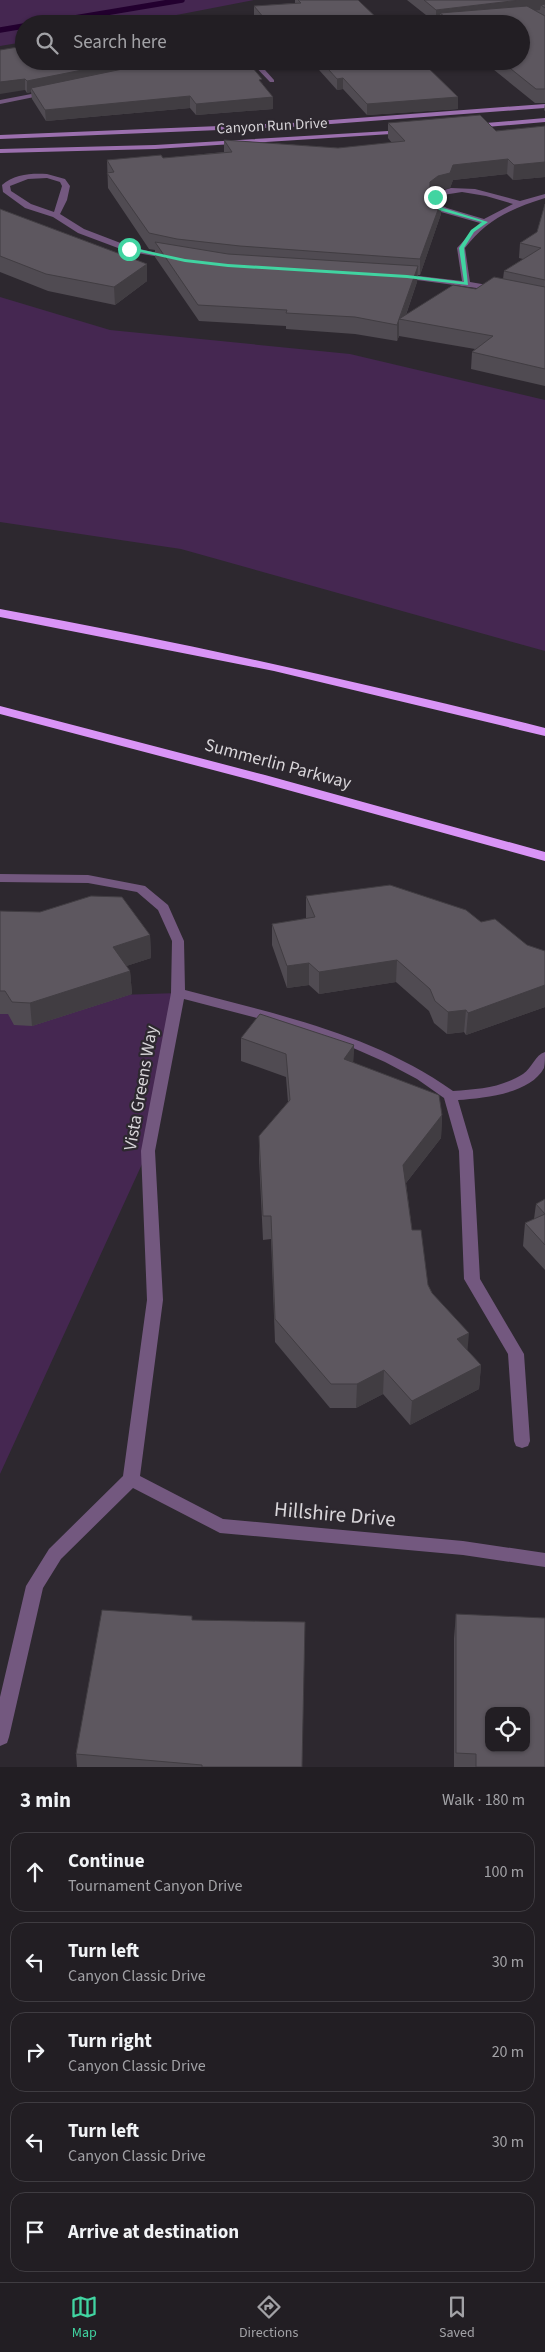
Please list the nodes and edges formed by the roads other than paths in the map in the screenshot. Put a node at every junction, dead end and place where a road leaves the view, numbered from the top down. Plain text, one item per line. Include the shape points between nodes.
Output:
1 (261, 70) edge
2 (272, 82) dead end
3 (57, 91) edge
4 (0, 102) edge
5 (545, 106) edge
6 (545, 120) edge
7 (470, 127) edge
8 (414, 132) edge
9 (0, 137) edge
10 (0, 151) edge
11 (545, 196) edge
12 (520, 204) junction
13 (56, 215) junction
14 (486, 222) junction
15 (176, 259) edge
16 (397, 276) edge
17 (466, 284) junction
18 (504, 291) edge
19 (0, 613) edge
20 (0, 710) edge
21 (545, 732) edge
22 (545, 857) edge
23 (0, 878) edge
24 (178, 993) junction
25 (545, 1057) edge
26 (450, 1096) junction
27 (522, 1442) dead end
28 (131, 1478) junction
29 (545, 1560) edge
30 (0, 1737) edge

1 - 2 street
3 - 4 street
5 - 9 street, Canyon Run Drive via 263,127
6 - 7 street
8 - 10 street, Canyon Run Drive via 155,147
11 - 12 street
12 - 14 street via 499,212
12 - 14 street via 469,190 444,193 434,200 441,209
13 - 13 street via 66,186 62,180 48,176 27,177 6,185 7,192 28,206
13 - 15 street via 81,231 129,249
14 - 17 street via 473,231 461,248
16 - 17 street
17 - 18 street
19 - 21 highway via 256,664
20 - 22 highway, Summerlin Parkway
23 - 24 street, Vista Greens Way via 88,879 141,890 164,908 178,940
24 - 26 street via 336,1037 405,1064
24 - 28 street, Vista Greens Way via 148,1151 154,1300
25 - 26 street via 530,1076 497,1092
26 - 27 street via 466,1151 472,1279 516,1354
28 - 29 street, Hillshire Drive via 220,1526 462,1548
28 - 30 street via 55,1554 35,1586

